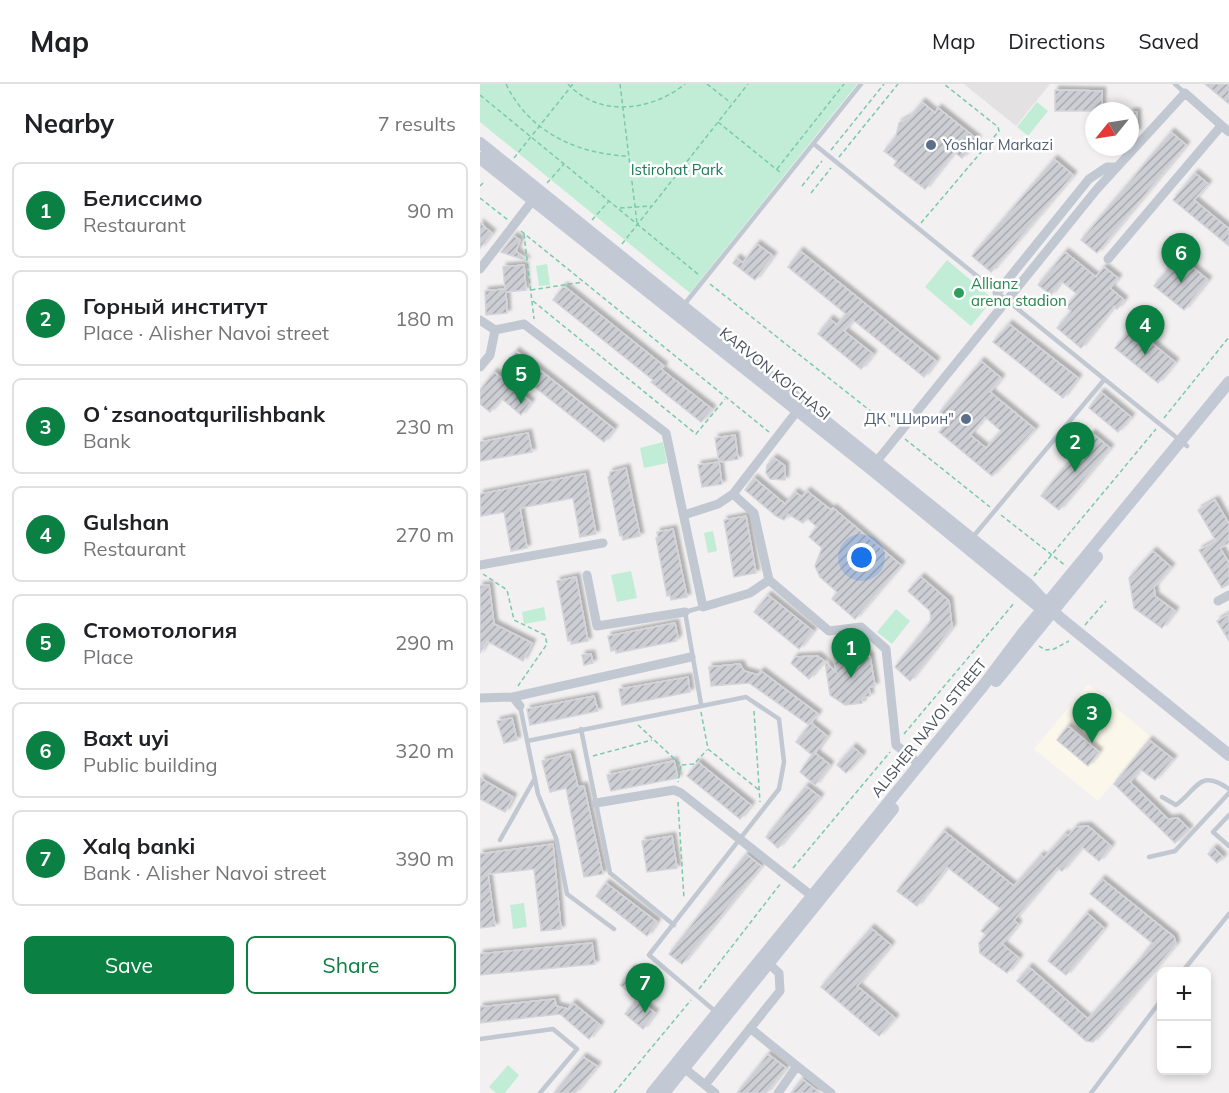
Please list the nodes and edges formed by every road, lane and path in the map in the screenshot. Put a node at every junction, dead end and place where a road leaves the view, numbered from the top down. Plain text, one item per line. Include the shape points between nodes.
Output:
1 (506, 84) edge
2 (568, 84) edge
3 (573, 84) edge
4 (620, 84) edge
5 (685, 84) edge
6 (707, 84) edge
7 (748, 84) edge
8 (844, 84) edge
9 (861, 84) edge
10 (884, 84) edge
11 (898, 84) edge
12 (944, 84) edge
13 (1175, 84) edge
14 (570, 87) junction
15 (1185, 93) junction
16 (480, 95) edge
17 (732, 104) junction
18 (622, 107) junction
19 (718, 122) junction
20 (540, 127) junction
21 (1225, 129) edge
22 (531, 137) junction
23 (480, 143) edge
24 (814, 144) junction
25 (828, 153) junction
26 (628, 156) junction
27 (480, 158) edge
28 (837, 160) junction
29 (564, 164) junction
30 (508, 166) junction
31 (1117, 167) junction
32 (777, 169) junction
33 (786, 178) junction
34 (483, 183) dead end
35 (480, 186) edge
36 (802, 186) dead end
37 (811, 193) dead end
38 (536, 196) junction
39 (480, 198) edge
40 (609, 200) junction
41 (634, 206) junction
42 (652, 206) junction
43 (619, 208) junction
44 (514, 225) junction
45 (637, 225) junction
46 (918, 226) junction
47 (586, 229) junction
48 (524, 233) junction
49 (615, 252) junction
50 (1108, 259) dead end
51 (480, 269) edge
52 (704, 280) junction
53 (584, 282) junction
54 (531, 290) junction
55 (997, 293) junction
56 (1006, 300) junction
57 (533, 301) junction
58 (680, 310) junction
59 (480, 320) edge
60 (528, 327) junction
61 (495, 330) junction
62 (1229, 337) edge
63 (480, 367) edge
64 (1104, 380) junction
65 (1229, 382) edge
66 (1229, 394) edge
67 (726, 398) junction
68 (801, 406) junction
69 (1160, 424) junction
70 (898, 434) junction
71 (776, 438) junction
72 (1183, 444) junction
73 (874, 465) junction
74 (734, 494) junction
75 (994, 510) junction
76 (684, 515) junction
77 (972, 538) junction
78 (603, 543) dead end
79 (1051, 555) junction
80 (480, 565) edge
81 (480, 572) edge
82 (1074, 572) junction
83 (587, 575) dead end
84 (1033, 577) dead end
85 (769, 580) junction
86 (1229, 595) edge
87 (1019, 597) dead end
88 (1218, 601) dead end
89 (703, 607) junction
90 (1051, 611) junction
91 (685, 612) junction
92 (691, 657) junction
93 (512, 697) junction
94 (480, 698) edge
95 (753, 701) junction
96 (701, 705) junction
97 (520, 706) joint
98 (630, 719) junction
99 (581, 729) junction
100 (653, 740) junction
101 (527, 741) junction
102 (896, 745) junction
103 (708, 750) junction
104 (1229, 755) edge
105 (587, 758) junction
106 (919, 764) junction
107 (681, 765) junction
108 (535, 778) junction
109 (759, 790) junction
110 (677, 791) junction
111 (1229, 791) edge
112 (1162, 796) dead end
113 (596, 803) junction
114 (761, 812) junction
115 (1229, 814) edge
116 (739, 839) junction
117 (500, 840) dead end
118 (1229, 846) edge
119 (1149, 857) dead end
120 (786, 876) junction
121 (812, 896) junction
122 (685, 912) junction
123 (1229, 914) edge
124 (674, 925) junction
125 (614, 928) dead end
126 (769, 964) junction
127 (1186, 967) edge
128 (695, 994) junction
129 (1157, 1004) edge
130 (721, 1016) junction
131 (750, 1028) junction
132 (480, 1039) edge
133 (797, 1066) junction
134 (684, 1068) junction
135 (705, 1085) junction
136 (540, 1093) edge
137 (614, 1093) edge
138 (652, 1093) edge
139 (664, 1093) edge
140 (716, 1093) edge
141 (778, 1093) edge
142 (831, 1093) edge
143 (1091, 1093) edge

1 - 20 path via 521,109
2 - 14 path
3 - 14 path
4 - 18 path
5 - 18 path via 658,101
6 - 17 path
7 - 17 path
8 - 32 path
9 - 24 lane
10 - 25 path
11 - 28 path
12 - 46 path via 999,131
13 - 15 lane
14 - 18 path via 588,100
14 - 20 path
15 - 21 street
15 - 31 street
16 - 22 path
17 - 19 path
18 - 26 path
19 - 32 path
19 - 42 path
20 - 22 path
20 - 26 path via 571,145
21 - 50 street
22 - 29 path
22 - 30 path
23 - 30 main road
24 - 25 lane
24 - 33 lane
25 - 28 lane
25 - 36 path
26 - 41 path
27 - 38 main road, KARVON KO'CHASI
28 - 37 path
28 - 46 lane
29 - 38 path
29 - 40 path
30 - 38 main road
31 - 55 street via 1107,167 1089,179
31 - 56 street
32 - 33 path
33 - 52 lane
34 - 35 path
38 - 44 street
38 - 47 main road
38 - 58 main road, KARVON KO'CHASI
39 - 44 path
40 - 43 path
40 - 47 path
41 - 42 path
41 - 43 path
41 - 45 path
42 - 45 path
43 - 45 path
44 - 48 path
44 - 51 street
45 - 49 path
45 - 52 path
46 - 55 lane
47 - 49 main road
48 - 53 path
48 - 54 path
49 - 58 main road
52 - 58 lane
52 - 70 path
53 - 54 path
53 - 67 path
54 - 57 path
55 - 56 lane
56 - 64 lane
56 - 70 street
57 - 60 path via 535,318
57 - 67 path via 696,434
58 - 68 main road, KARVON KO'CHASI
59 - 61 street
60 - 61 street via 524,324
60 - 76 street via 666,434
61 - 63 street via 490,355
62 - 69 path
64 - 69 lane
64 - 75 lane
65 - 72 main road, ALISHER NAVOI STREET
66 - 72 main road, ALISHER NAVOI STREET
67 - 71 path
68 - 71 street
68 - 73 main road, KARVON KO'CHASI
69 - 72 lane
69 - 79 path
70 - 73 street
70 - 75 path
71 - 74 street
72 - 82 main road, ALISHER NAVOI STREET
72 - 90 main road, ALISHER NAVOI STREET
73 - 77 main road
73 - 90 main road, KARVON KO'CHASI
74 - 76 street via 718,504
74 - 85 street via 754,513
75 - 77 lane
75 - 79 path
76 - 89 street
77 - 90 main road via 1028,584
78 - 80 street
79 - 82 path
79 - 84 path
81 - 93 path via 507,590 514,620 545,636 546,644
82 - 90 main road, ALISHER NAVOI STREET
83 - 91 street via 597,626
85 - 89 street via 750,593
85 - 102 street via 829,631 861,627 886,649
86 - 88 street
87 - 102 path
89 - 91 lane
90 - 104 main road
90 - 106 main road, ALISHER NAVOI STREET
90 - 126 main road, ALISHER NAVOI STREET
91 - 92 lane
92 - 93 street
92 - 96 lane
93 - 94 street
93 - 97 street
95 - 96 lane via 746,696
95 - 109 path
95 - 114 lane via 779,719 784,762 779,789
96 - 98 lane
96 - 103 path
97 - 101 lane
98 - 99 lane
98 - 100 path
99 - 101 lane
99 - 105 lane
100 - 105 path
100 - 107 path
101 - 108 lane
102 - 106 street
102 - 120 path
103 - 107 path via 694,764
103 - 109 path
105 - 113 lane
106 - 121 main road, ALISHER NAVOI STREET
107 - 110 path
108 - 117 lane
108 - 125 lane via 556,838 567,894
109 - 114 path
110 - 113 street
110 - 116 street
110 - 122 path
111 - 112 lane via 1215,779 1209,779 1176,805
111 - 119 lane via 1175,851
113 - 124 lane via 610,873
114 - 116 lane
115 - 118 lane via 1213,832
116 - 120 street
116 - 122 lane
120 - 121 street
120 - 128 path
121 - 130 main road, ALISHER NAVOI STREET
122 - 124 lane
123 - 127 lane
124 - 128 lane via 649,955
126 - 130 main road, ALISHER NAVOI STREET
126 - 131 street via 779,974 780,991
128 - 130 lane
128 - 137 path
129 - 143 lane
130 - 134 main road, ALISHER NAVOI STREET
130 - 138 main road, ALISHER NAVOI STREET
131 - 133 street
131 - 135 street
132 - 136 lane via 553,1029 577,1049
133 - 141 street
133 - 142 street
134 - 135 street
134 - 139 main road, ALISHER NAVOI STREET
135 - 140 street

